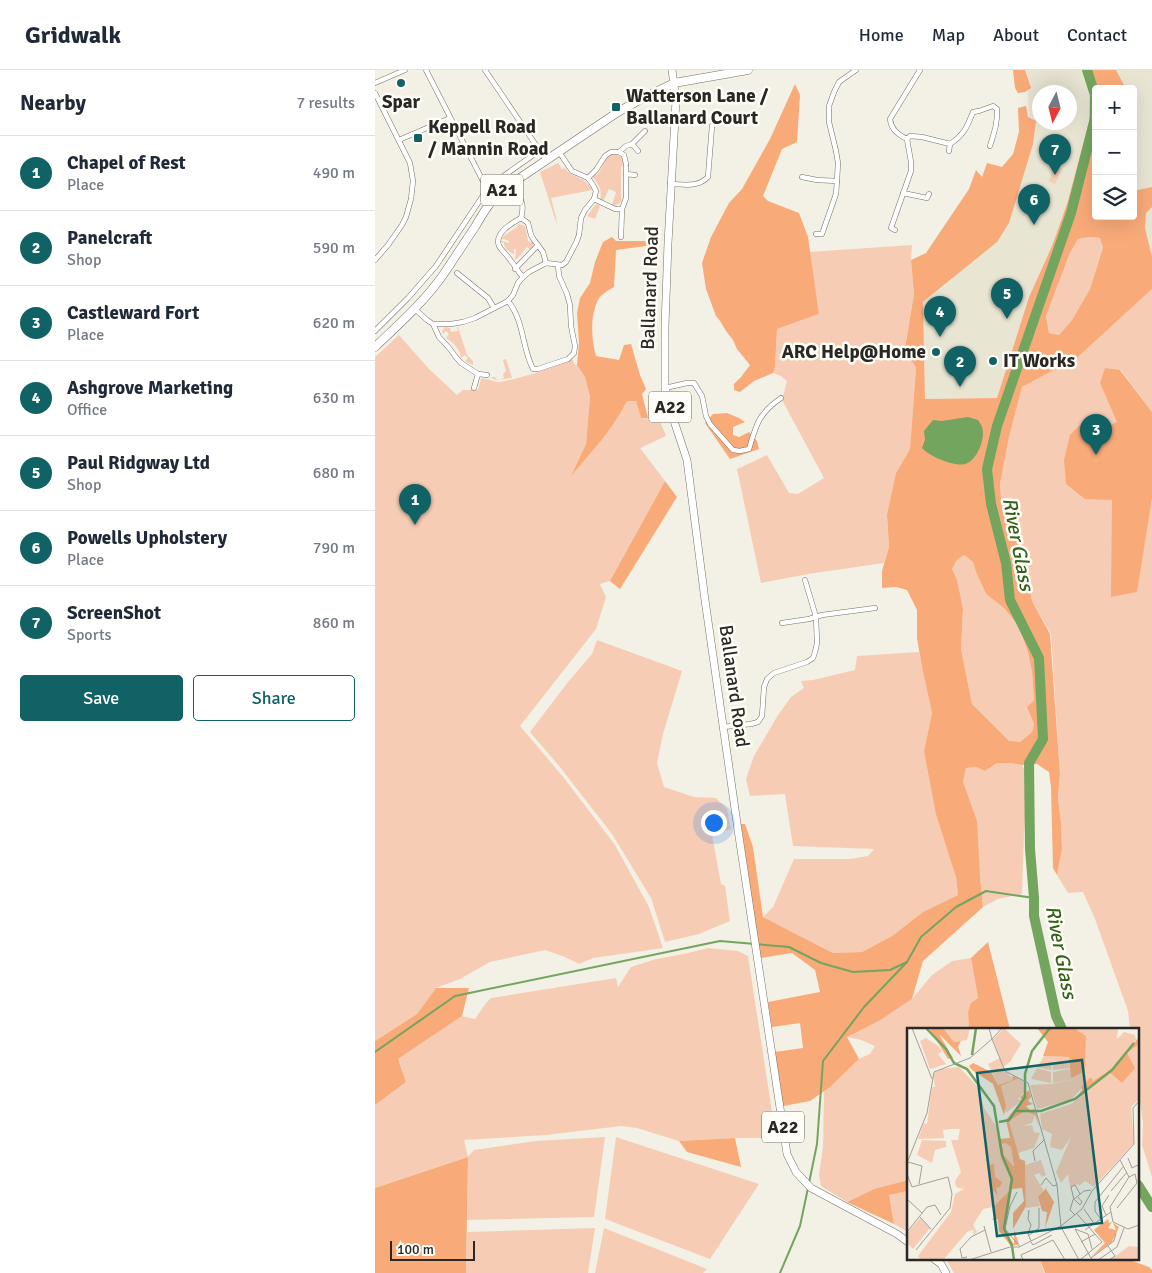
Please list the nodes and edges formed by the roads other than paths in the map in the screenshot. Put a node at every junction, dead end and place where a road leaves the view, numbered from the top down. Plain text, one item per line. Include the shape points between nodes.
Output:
1 (405, 70) edge
2 (426, 70) edge
3 (485, 70) edge
4 (672, 70) edge
5 (747, 70) edge
6 (856, 70) edge
7 (920, 70) edge
8 (375, 83) edge
9 (674, 83) junction
10 (375, 93) edge
11 (971, 106) dead end
12 (973, 112) junction
13 (450, 118) junction
14 (725, 118) dead end
15 (645, 132) dead end
16 (907, 139) junction
17 (399, 140) junction
18 (632, 144) junction
19 (950, 144) junction
20 (990, 146) dead end
21 (539, 151) junction
22 (638, 151) dead end
23 (949, 151) dead end
24 (559, 152) junction
25 (619, 152) junction
26 (546, 160) junction
27 (626, 174) junction
28 (635, 175) dead end
29 (802, 177) dead end
30 (588, 178) junction
31 (837, 181) junction
32 (670, 184) junction
33 (489, 188) junction
34 (903, 192) junction
35 (516, 195) dead end
36 (928, 198) dead end
37 (594, 199) junction
38 (622, 209) junction
39 (521, 218) junction
40 (895, 230) dead end
41 (816, 234) dead end
42 (621, 237) dead end
43 (537, 245) junction
44 (375, 260) edge
45 (546, 264) junction
46 (558, 265) junction
47 (515, 269) junction
48 (457, 273) dead end
49 (523, 277) junction
50 (508, 301) junction
51 (493, 308) junction
52 (415, 309) junction
53 (433, 324) junction
54 (375, 331) edge
55 (375, 347) edge
56 (478, 374) junction
57 (487, 375) dead end
58 (474, 388) dead end
59 (665, 388) junction
60 (781, 398) dead end
61 (805, 580) dead end
62 (875, 608) dead end
63 (816, 617) junction
64 (782, 623) dead end
65 (723, 727) junction
66 (907, 1241) edge
67 (935, 1260) edge
68 (946, 1273) edge

1 - 8 street
2 - 13 street
3 - 21 street
4 - 9 main road, Ballanard Road / A22
5 - 9 highway, A21
6 - 31 street via 839,82 829,106 838,163
7 - 16 street via 890,119 895,131
9 - 24 highway, A21 via 618,112
9 - 32 main road, Ballanard Road / A22
10 - 17 street
11 - 12 street
12 - 19 street via 960,138
12 - 20 street via 993,106 997,109
13 - 17 street
13 - 33 street
14 - 32 street via 715,121 712,126 708,177 695,185
15 - 18 street
16 - 19 street via 910,136 922,137
16 - 34 street via 911,171
17 - 44 street via 410,163 411,199 398,232
18 - 22 street
18 - 25 street
19 - 23 street
21 - 26 street
21 - 33 street
24 - 26 highway, A21
24 - 30 street via 572,171
25 - 27 street via 624,155
25 - 30 street via 605,156
26 - 52 highway, A21 via 499,193 442,276
27 - 28 street
27 - 38 street via 626,198
29 - 31 street
30 - 37 street via 595,188
31 - 41 street via 836,194 822,234
32 - 59 main road, Ballanard Road / A22
33 - 54 street via 436,266
34 - 36 street
34 - 40 street via 891,228
35 - 39 street via 523,202
37 - 38 street
37 - 46 street via 583,214 577,240 566,262
38 - 42 street
39 - 43 street via 528,223
39 - 47 street via 498,236 499,247
43 - 45 street via 545,256
43 - 47 street
45 - 46 street
45 - 49 street
46 - 50 street via 570,305 575,346 571,357 533,369 515,310
47 - 49 street
48 - 51 street via 488,298
49 - 50 street
50 - 51 street
51 - 53 street via 463,322
52 - 53 street
52 - 55 highway, A21
53 - 56 street via 439,338 461,363
56 - 57 street
56 - 58 street
59 - 60 street via 694,383 702,396 709,424 733,450 740,451 749,449 762,415
59 - 65 main road, Ballanard Road / A22 via 687,460
61 - 63 street
62 - 63 street
63 - 64 street
63 - 65 street via 817,643 813,658 774,672 767,679 762,716 758,722
65 - 66 main road, Ballanard Road / A22 via 787,1154 796,1172 811,1188
67 - 68 main road

